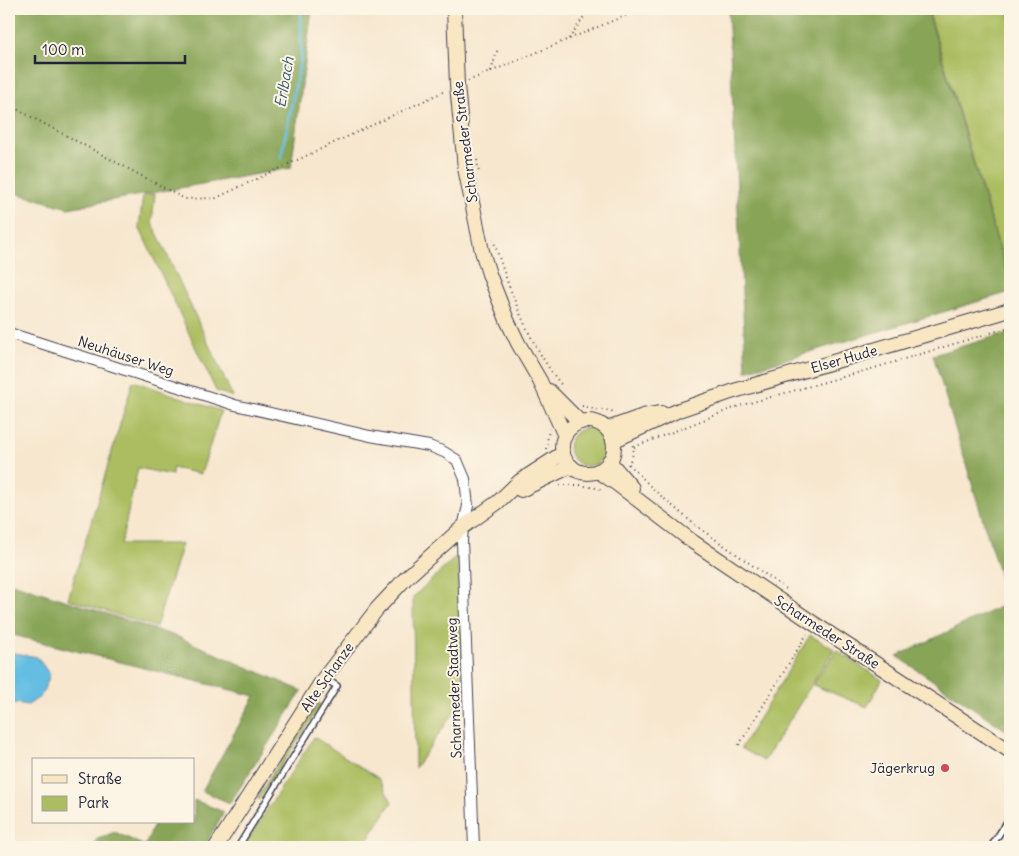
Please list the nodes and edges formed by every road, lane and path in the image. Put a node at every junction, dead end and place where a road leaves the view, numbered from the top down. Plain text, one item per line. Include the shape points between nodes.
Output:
1 (454, 9) edge
2 (589, 9) edge
3 (641, 9) edge
4 (569, 39) junction
5 (498, 48) dead end
6 (491, 71) junction
7 (458, 85) junction
8 (9, 105) edge
9 (476, 155) dead end
10 (479, 174) dead end
11 (492, 237) dead end
12 (1010, 310) edge
13 (1010, 327) edge
14 (9, 333) edge
15 (540, 381) junction
16 (566, 391) dead end
17 (577, 405) dead end
18 (616, 413) dead end
19 (580, 422) junction
20 (610, 435) junction
21 (565, 436) junction
22 (563, 453) junction
23 (609, 461) junction
24 (571, 466) junction
25 (598, 471) junction
26 (498, 502) junction
27 (648, 508) junction
28 (463, 527) junction
29 (793, 594) dead end
30 (813, 623) junction
31 (324, 678) junction
32 (739, 745) dead end
33 (1010, 751) edge
34 (1010, 817) edge
35 (216, 847) edge
36 (238, 847) edge
37 (474, 847) edge
38 (991, 847) edge

1 - 7 street, Scharmeder Straße
2 - 4 path
3 - 4 path
4 - 6 path
5 - 6 path
6 - 7 path
7 - 8 path via 216,198 185,199
7 - 15 street, Scharmeder Straße via 465,168 482,251 507,320
9 - 10 path
11 - 16 path via 528,333
12 - 20 street, Elser Hude via 679,410 643,416
13 - 29 path via 739,406 634,447 629,464 653,489 695,525
14 - 28 street, Neuhäuser Weg via 234,405 429,446 444,452 458,460 465,479 468,506
15 - 19 street, Scharmeder Straße
15 - 21 street, Scharmeder Straße
17 - 18 path
19 - 20 street via 597,423
19 - 21 street
20 - 23 street via 614,448
21 - 22 street
22 - 24 street
22 - 26 street, Alte Schanze via 520,481
23 - 25 street
23 - 27 street, Scharmeder Straße
24 - 25 street via 580,472
24 - 26 street, Alte Schanze
25 - 27 street, Scharmeder Straße
26 - 28 street, Alte Schanze
27 - 30 street, Scharmeder Straße
28 - 31 street, Alte Schanze via 376,610
28 - 37 street, Scharmeder Stadtweg
30 - 32 path
30 - 33 street, Scharmeder Straße
31 - 35 street, Alte Schanze
31 - 36 lane via 337,686
34 - 38 lane

